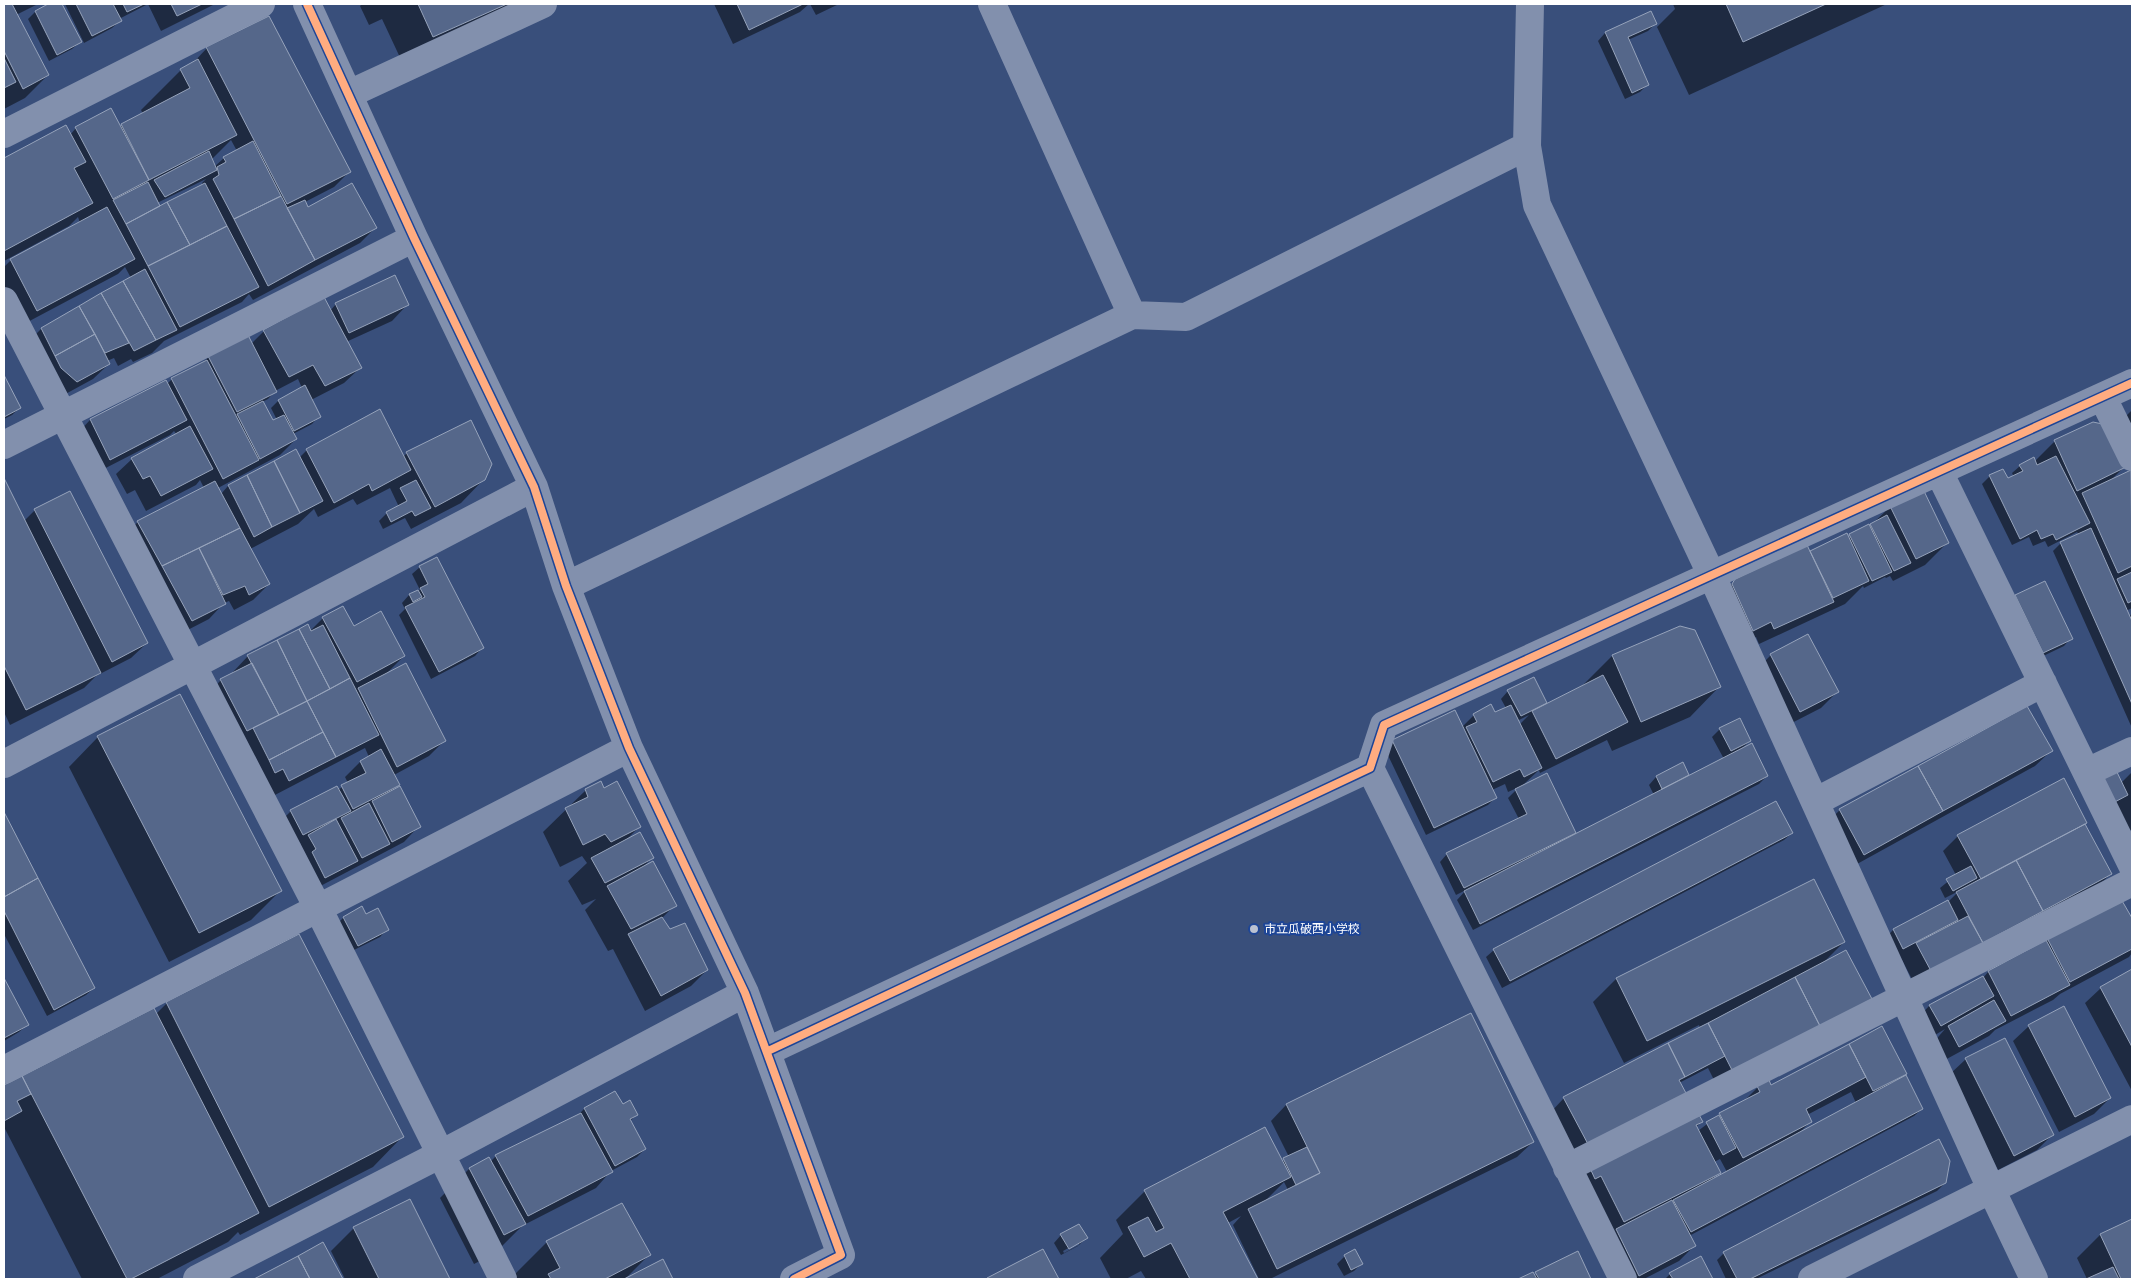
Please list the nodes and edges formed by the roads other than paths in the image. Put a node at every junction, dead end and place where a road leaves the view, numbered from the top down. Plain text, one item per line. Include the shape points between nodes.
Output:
1 (261, 4) edge
2 (307, 4) edge
3 (543, 4) edge
4 (992, 4) edge
5 (1530, 4) edge
6 (349, 94) junction
7 (4, 134) edge
8 (1527, 146) junction
9 (414, 238) junction
10 (4, 301) edge
11 (1132, 315) junction
12 (2132, 383) edge
13 (2103, 398) junction
14 (63, 415) junction
15 (4, 445) edge
16 (2132, 457) edge
17 (1939, 472) junction
18 (534, 487) junction
19 (1712, 576) junction
20 (566, 586) junction
21 (194, 666) junction
22 (2043, 683) junction
23 (629, 748) junction
24 (2132, 752) edge
25 (4, 764) edge
26 (1370, 768) junction
27 (2086, 772) junction
28 (1815, 802) junction
29 (2132, 865) edge
30 (2132, 882) edge
31 (318, 908) junction
32 (745, 993) junction
33 (1904, 998) junction
34 (768, 1051) junction
35 (4, 1070) edge
36 (2132, 1119) edge
37 (441, 1154) junction
38 (1567, 1168) junction
39 (1992, 1191) junction
40 (196, 1279) edge
41 (503, 1279) edge
42 (794, 1279) edge
43 (1623, 1279) edge
44 (1812, 1279) edge
45 (2034, 1279) edge

1 - 7 street
2 - 6 street
3 - 6 street
4 - 11 street
5 - 8 street
6 - 9 street
8 - 11 street via 1186,317
8 - 19 street via 1537,206
9 - 14 street
9 - 18 street
10 - 14 street
11 - 20 street
12 - 13 street
13 - 16 street
13 - 17 street
14 - 15 street
14 - 21 street
17 - 19 street
17 - 22 street
18 - 20 street
18 - 21 street
19 - 26 street via 1384,725
19 - 28 street
20 - 23 street
21 - 25 street
21 - 31 street
22 - 27 street
22 - 28 street
23 - 31 street
23 - 32 street
24 - 27 street
26 - 34 street
26 - 38 street
27 - 29 street
28 - 33 street
30 - 33 street
31 - 35 street
31 - 37 street
32 - 34 street
32 - 37 street
33 - 38 street
33 - 39 street
34 - 42 street via 841,1254
36 - 39 street
37 - 40 street
37 - 41 street
38 - 43 street
39 - 44 street
39 - 45 street

